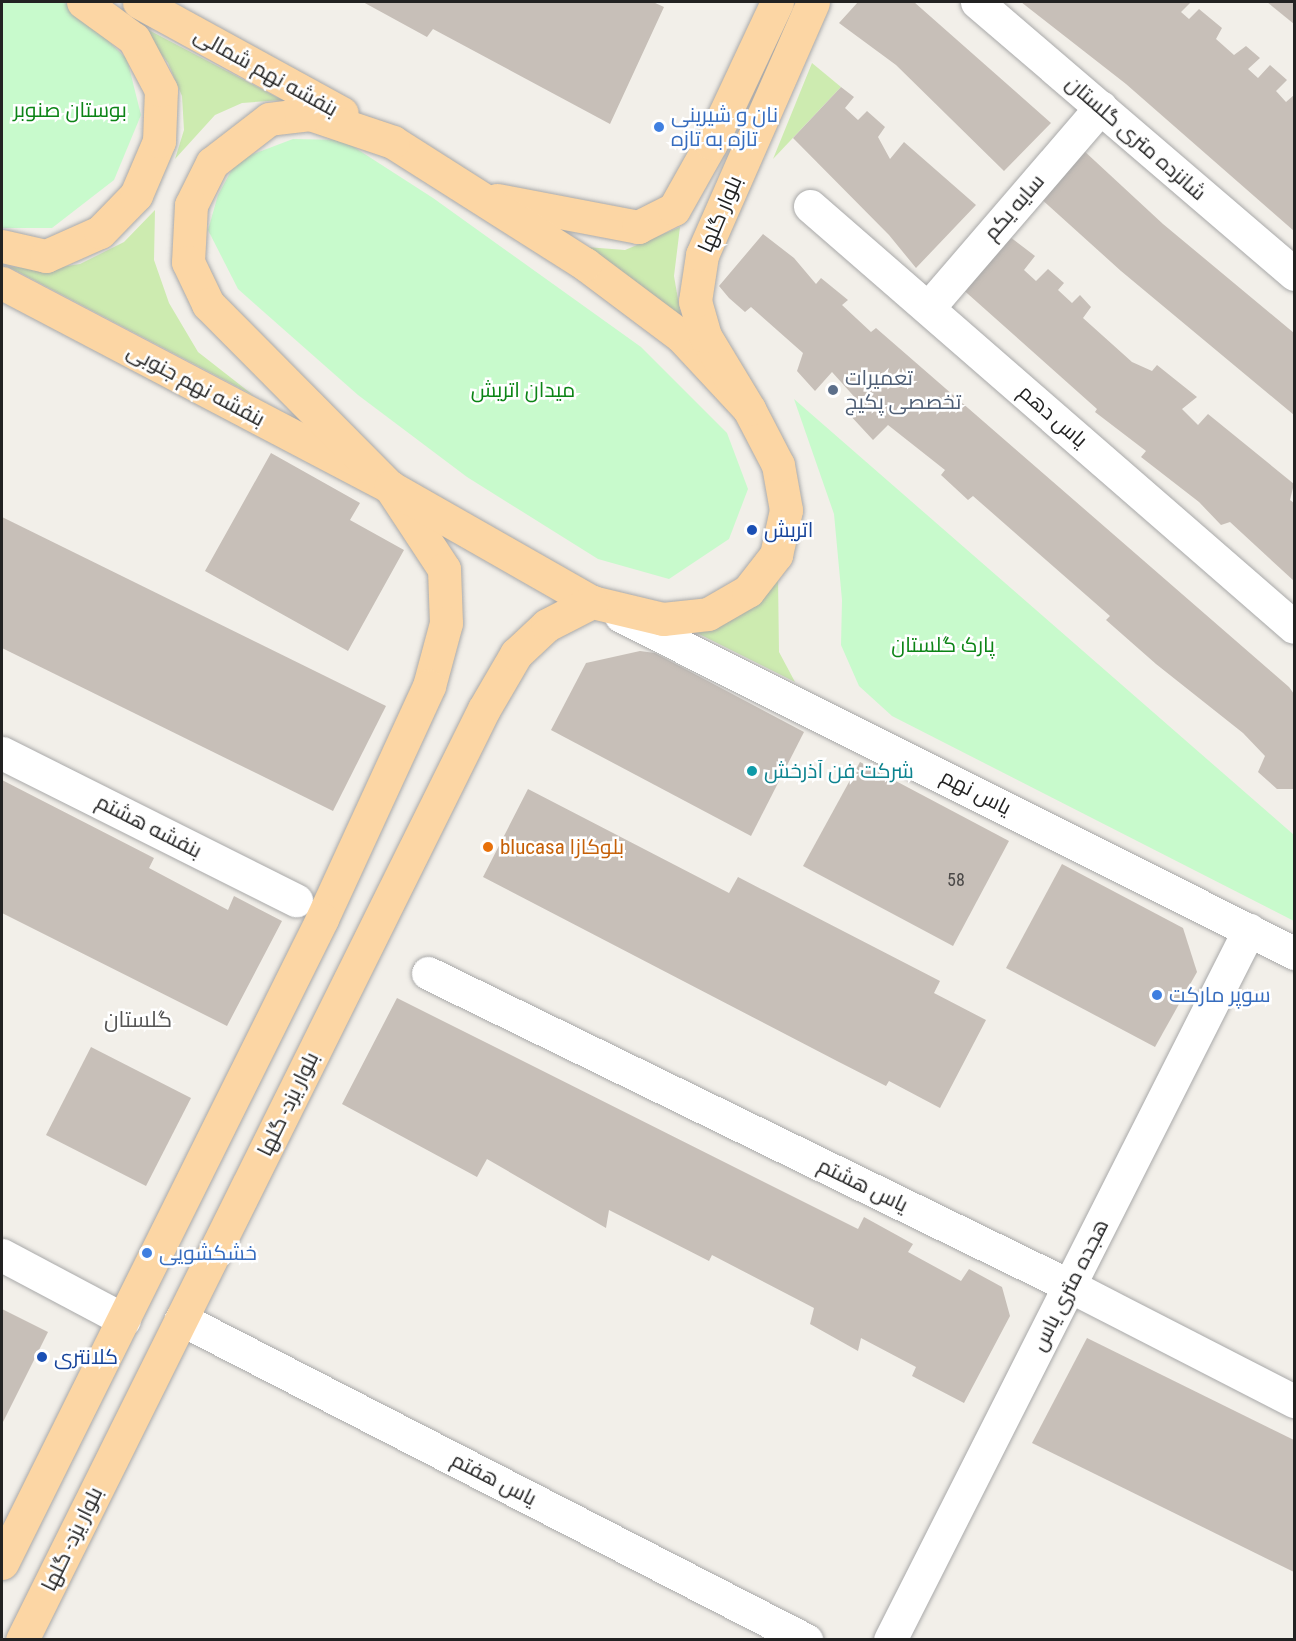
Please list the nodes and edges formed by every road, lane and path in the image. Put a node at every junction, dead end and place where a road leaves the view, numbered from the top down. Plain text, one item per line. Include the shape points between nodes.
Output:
1 (82, 2) edge
2 (139, 2) edge
3 (777, 2) edge
4 (813, 2) edge
5 (977, 2) edge
6 (1101, 107) junction
7 (393, 142) junction
8 (481, 197) junction
9 (810, 206) dead end
10 (2, 246) edge
11 (1294, 274) edge
12 (2, 283) edge
13 (928, 308) junction
14 (749, 409) junction
15 (390, 487) junction
16 (592, 602) junction
17 (1294, 627) edge
18 (2, 753) edge
19 (296, 900) dead end
20 (1249, 930) junction
21 (1294, 953) edge
22 (428, 973) dead end
23 (2, 1255) edge
24 (1070, 1286) junction
25 (182, 1319) junction
26 (124, 1320) junction
27 (1294, 1401) edge
28 (2, 1563) edge
29 (22, 1640) edge
30 (806, 1640) edge
31 (890, 1640) edge

1 - 10 main road via 134,39 161,90 159,141 136,195 100,232 46,256
2 - 7 main road, بنفشه نهم شمالی
3 - 8 main road, بلوار گلها via 711,142 674,209 638,226
4 - 14 main road, بلوار گلها via 702,255 695,301 705,336
5 - 6 street, شانزده متری گلستان
6 - 11 street, شانزده متری گلستان
6 - 13 street, سایه یکم
7 - 8 main road
7 - 15 main road via 310,114 269,119 212,163 191,205 188,262 208,304
8 - 14 main road via 585,264 681,336
9 - 13 street, یاس دهم
12 - 15 main road, بنفشه نهم جنوبی
13 - 17 street, یاس دهم
14 - 16 main road via 778,465 786,510 776,555 748,591 708,614 663,619
15 - 16 main road
15 - 26 main road via 444,570 446,623 429,686 322,920
16 - 20 street, یاس نهم
16 - 25 main road, بلوار یزد- گلها via 548,625 516,654 484,709
18 - 19 street, بنفشه هشتم
20 - 21 street, یاس نهم
20 - 24 street, هجده متری یاس
22 - 24 street, یاس هشتم
23 - 26 street
24 - 27 street, یاس هشتم
24 - 31 street, هجده متری یاس
25 - 29 main road, بلوار یزد- گلها
25 - 30 street, یاس هفتم
26 - 28 main road

